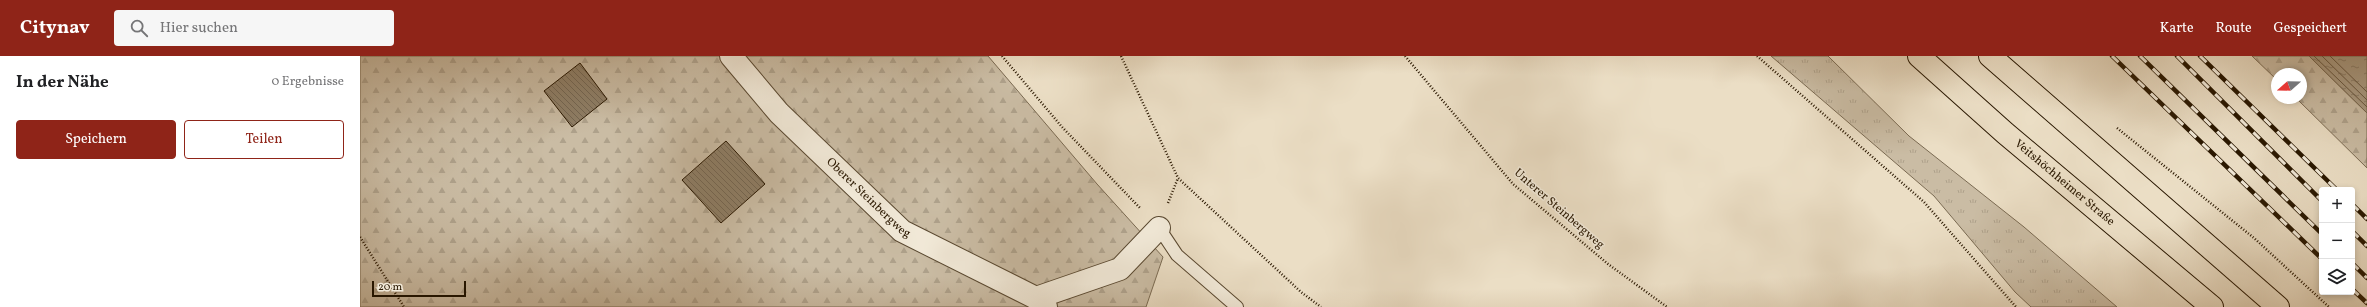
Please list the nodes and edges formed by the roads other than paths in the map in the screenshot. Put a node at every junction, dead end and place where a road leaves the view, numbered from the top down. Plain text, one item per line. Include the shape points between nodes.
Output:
1 (731, 56) edge
2 (1919, 56) edge
3 (1990, 56) edge
4 (1159, 228) joint
5 (1041, 302) edge
6 (1237, 307) edge
7 (2212, 307) edge
8 (2278, 307) edge

1 - 5 street, Oberer Steinbergweg via 779,113 902,231
2 - 7 highway, Veitshöchheimer Straße via 2005,133
3 - 8 highway
4 - 5 street, Oberer Steinbergweg via 1120,270
4 - 6 lane via 1177,255

